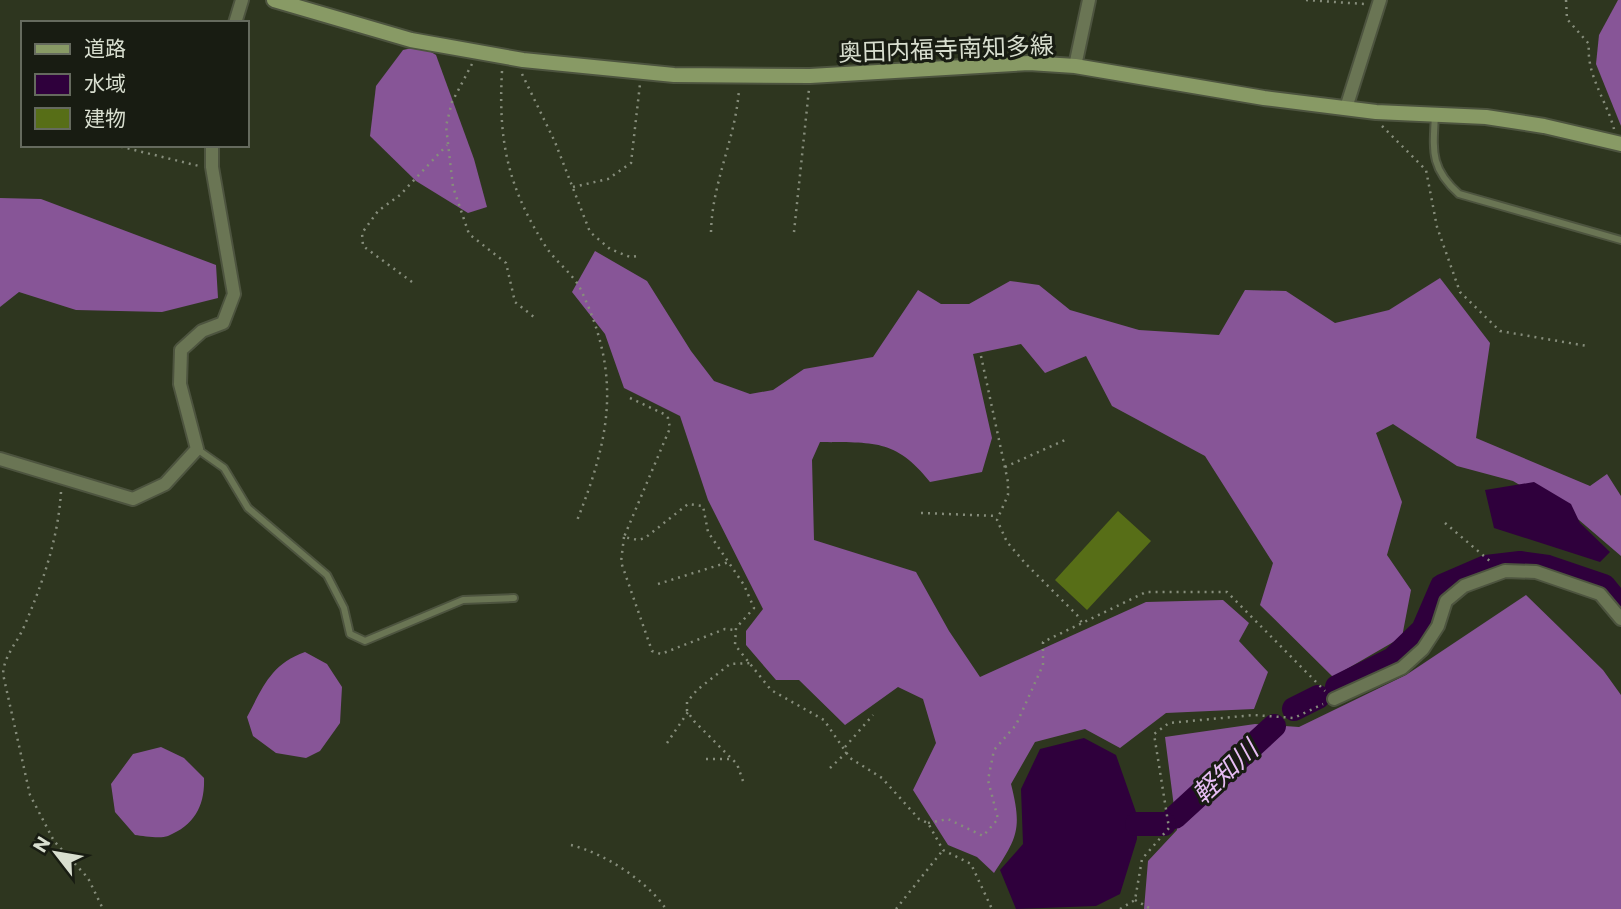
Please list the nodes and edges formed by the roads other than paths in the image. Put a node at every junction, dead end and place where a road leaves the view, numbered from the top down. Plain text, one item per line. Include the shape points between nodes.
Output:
1 (242, 0) edge
2 (274, 0) edge
3 (1089, 0) edge
4 (1379, 2) edge
5 (236, 21) edge
6 (1075, 66) junction
7 (1346, 108) junction
8 (1435, 113) junction
9 (1619, 143) edge
10 (212, 147) edge
11 (1621, 240) edge
12 (197, 449) junction
13 (0, 459) edge
14 (513, 598) dead end
15 (1621, 619) edge
16 (1334, 699) road end

1 - 5 street
2 - 6 main road, 奥田内福寺南知多線 via 411,40 504,58 642,72 810,76 1002,64
3 - 6 street
4 - 7 street
6 - 7 main road, 奥田内福寺南知多線
7 - 8 main road, 奥田内福寺南知多線
8 - 9 main road, 奥田内福寺南知多線 via 1544,126
8 - 11 lane via 1433,156 1443,180 1459,194
10 - 12 street via 234,294 223,323 202,331 181,350 180,384
12 - 13 street via 165,485 133,499
12 - 14 lane via 224,468 248,509 327,575 344,608 350,634 365,641 463,600
15 - 16 street via 1600,594 1536,572 1500,573 1464,586 1446,601 1438,626 1423,649 1402,668

